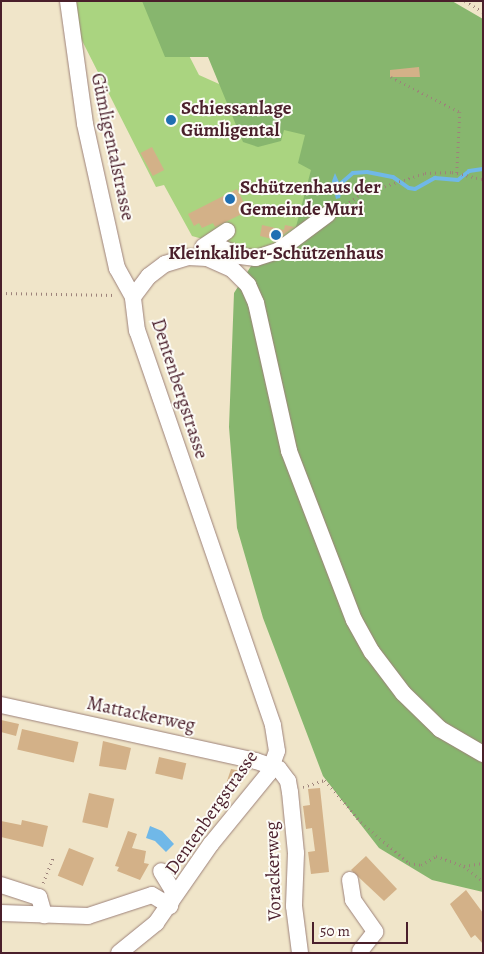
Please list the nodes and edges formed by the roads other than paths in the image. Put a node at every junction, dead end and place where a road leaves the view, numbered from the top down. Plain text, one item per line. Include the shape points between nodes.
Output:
1 (68, 1) edge
2 (328, 214) road end
3 (226, 231) dead end
4 (210, 243) junction
5 (192, 257) junction
6 (133, 297) junction
7 (1, 705) edge
8 (483, 754) edge
9 (272, 766) junction
10 (160, 871) dead end
11 (350, 880) dead end
12 (1, 885) edge
13 (170, 906) junction
14 (1, 913) edge
15 (44, 915) junction
16 (360, 952) edge
17 (119, 953) edge
18 (300, 953) edge

1 - 6 street, Gümligentalstrasse via 85,124 117,268
2 - 4 street via 278,251 256,258 240,256
3 - 4 street
4 - 5 street via 198,249
5 - 6 street via 174,260 158,269
5 - 8 street via 207,258 232,268 253,293 289,451 362,637 403,693 440,729
6 - 9 street, Dentenbergstrasse via 141,346 273,725 277,751
7 - 9 street, Mattackerweg
9 - 13 street, Dentenbergstrasse via 211,844
9 - 18 street, Vorackerweg via 279,769 288,781 296,853 294,906
10 - 13 street via 173,891
11 - 16 street via 353,900 374,932
12 - 15 street via 39,897
13 - 15 street via 152,895 140,896 88,916
13 - 17 street, Dentenbergstrasse via 156,923
14 - 15 street

